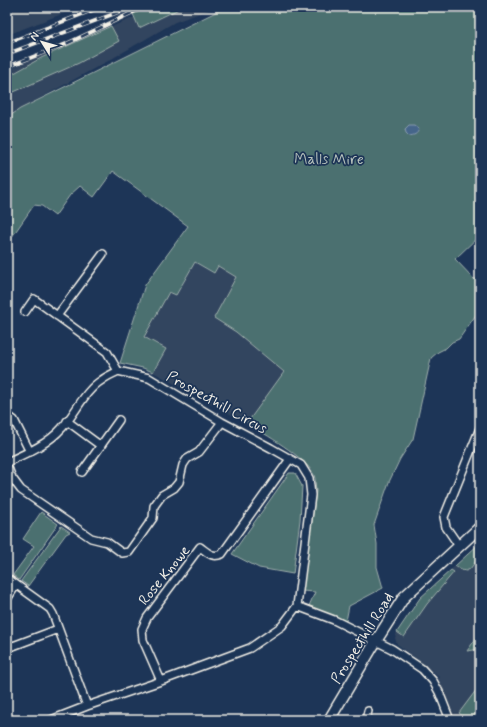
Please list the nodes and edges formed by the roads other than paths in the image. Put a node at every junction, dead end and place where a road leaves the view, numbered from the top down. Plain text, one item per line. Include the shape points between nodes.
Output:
1 (103, 254) dead end
2 (25, 312) dead end
3 (57, 316) junction
4 (118, 371) junction
5 (7, 415) edge
6 (119, 420) dead end
7 (67, 422) junction
8 (222, 422) junction
9 (480, 428) edge
10 (101, 446) junction
11 (30, 452) junction
12 (290, 459) junction
13 (7, 464) edge
14 (82, 472) dead end
15 (480, 527) edge
16 (459, 546) junction
17 (7, 578) edge
18 (16, 585) junction
19 (7, 599) edge
20 (297, 606) junction
21 (58, 629) junction
22 (376, 641) junction
23 (7, 644) edge
24 (161, 681) junction
25 (87, 706) junction
26 (368, 711) dead end
27 (51, 720) edge
28 (329, 720) edge
29 (366, 720) edge
30 (450, 720) edge

1 - 3 street
2 - 3 street via 34,299
3 - 4 street via 108,352
4 - 7 street via 101,380 90,390
4 - 8 street, Prospecthill Circus via 149,378
5 - 11 street via 14,420
6 - 10 street
7 - 10 street
7 - 11 street via 47,441
8 - 12 street, Prospecthill Circus
8 - 13 street via 199,452 187,459 179,482 162,495 154,506 153,518 129,552 122,553 107,542 91,538 22,490 12,478
9 - 16 street via 444,517 446,527
10 - 14 street
11 - 13 street
12 - 20 street, Prospecthill Circus via 301,465 306,472 311,495
12 - 24 street, Rose Knowe via 222,554 211,555 200,547 147,618 142,629 143,640
15 - 16 main road, Prospecthill Road
16 - 22 main road, Prospecthill Road via 404,597
17 - 18 street
18 - 19 street
18 - 21 street via 50,609
20 - 22 street via 334,620
20 - 24 street, Prospecthill Circus via 282,626 250,648
21 - 23 street via 13,646
21 - 25 street
22 - 28 main road, Prospecthill Road
22 - 30 street via 422,669 430,677
24 - 25 street, Prospecthill Circus
25 - 27 street, Prospecthill Circus
26 - 29 street

